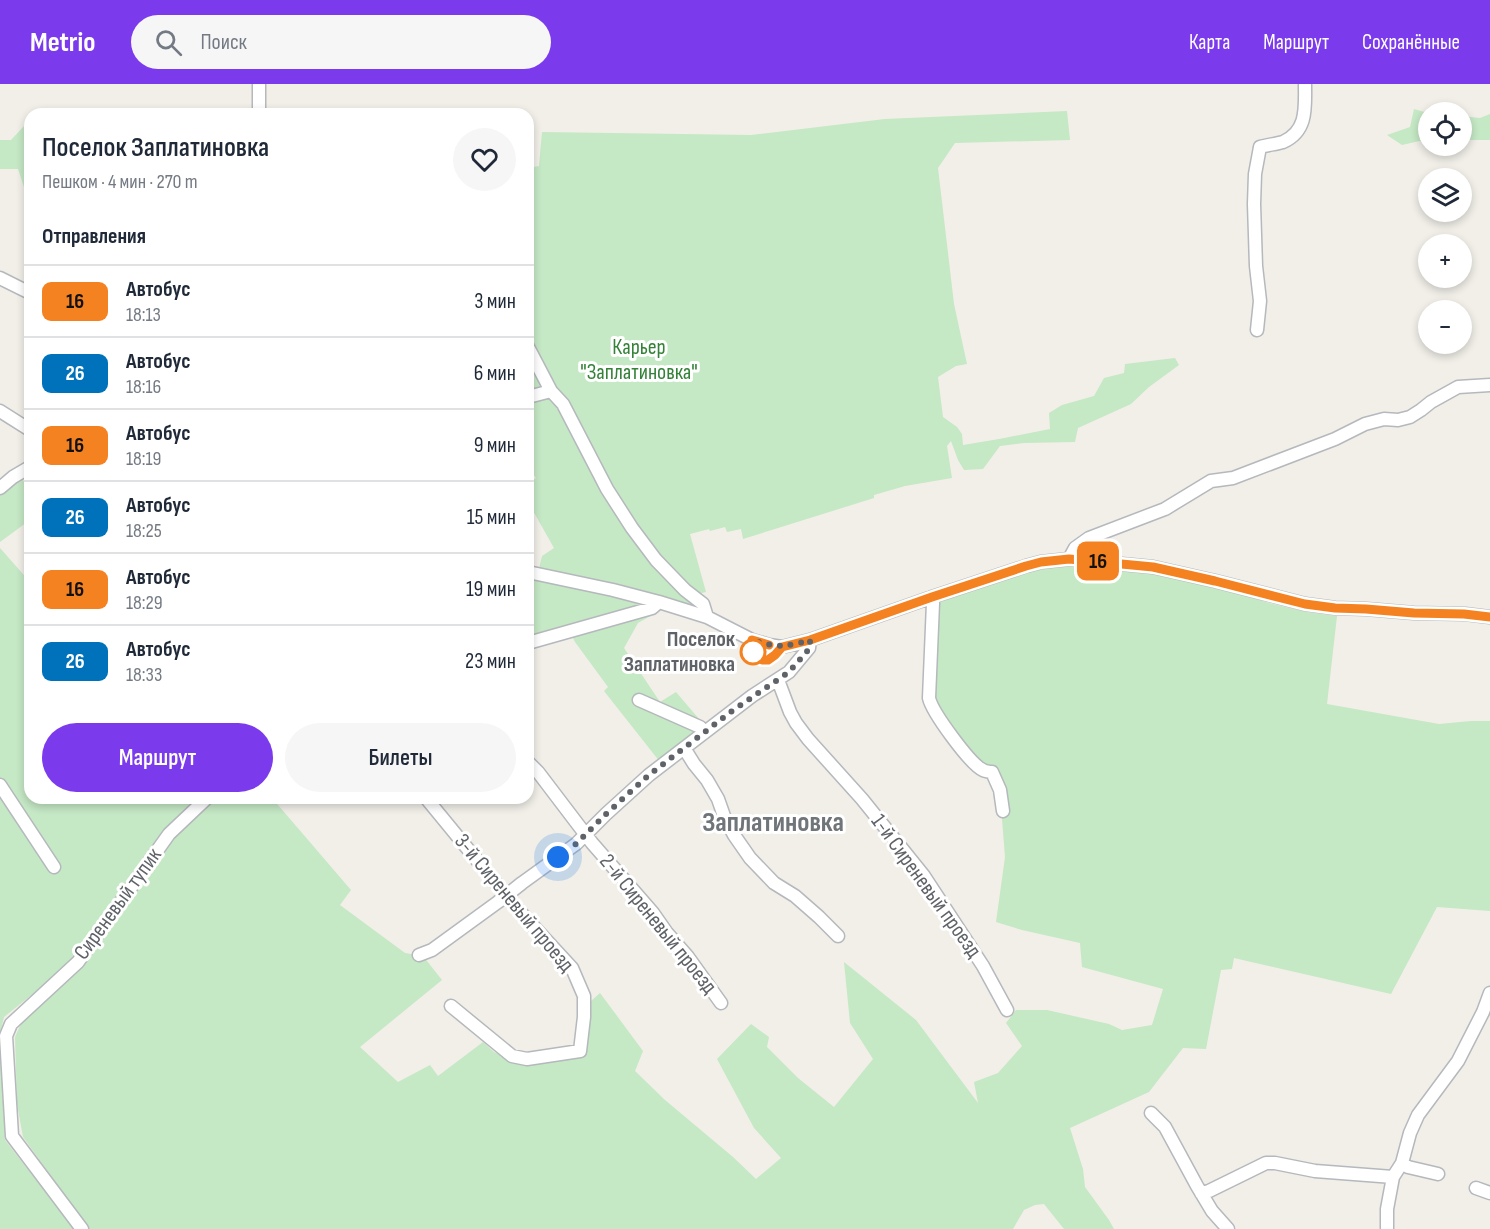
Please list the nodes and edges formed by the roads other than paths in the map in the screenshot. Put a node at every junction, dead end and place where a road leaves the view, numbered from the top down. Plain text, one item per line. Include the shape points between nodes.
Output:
1 (259, 84) edge
2 (1305, 84) edge
3 (259, 108) edge
4 (0, 278) edge
5 (24, 290) edge
6 (1257, 330) dead end
7 (534, 358) edge
8 (1490, 385) edge
9 (551, 391) junction
10 (534, 395) edge
11 (0, 411) edge
12 (24, 426) edge
13 (24, 471) edge
14 (0, 488) edge
15 (1069, 559) junction
16 (534, 573) edge
17 (932, 597) junction
18 (659, 602) junction
19 (1490, 616) edge
20 (707, 617) junction
21 (810, 640) junction
22 (534, 641) edge
23 (778, 680) junction
24 (639, 700) dead end
25 (705, 732) junction
26 (684, 748) junction
27 (534, 768) edge
28 (0, 785) edge
29 (201, 804) edge
30 (431, 804) edge
31 (1003, 811) dead end
32 (586, 834) junction
33 (54, 867) dead end
34 (507, 896) junction
35 (838, 936) dead end
36 (419, 955) dead end
37 (1490, 993) edge
38 (721, 1003) dead end
39 (451, 1006) dead end
40 (1007, 1010) dead end
41 (1151, 1113) dead end
42 (1402, 1163) junction
43 (1438, 1174) dead end
44 (1393, 1177) junction
45 (1476, 1188) dead end
46 (1201, 1193) junction
47 (1490, 1193) edge
48 (82, 1229) edge
49 (1228, 1229) edge
50 (1387, 1229) edge

1 - 3 street
2 - 6 street via 1303,120 1296,134 1260,147 1254,204 1260,301
4 - 5 street
7 - 9 street
8 - 15 street via 1458,387 1410,417 1365,424 1233,478 1211,481 1165,509 1089,538 1075,548
9 - 10 street
9 - 20 street via 563,404 632,528 656,560 703,604
11 - 12 street
13 - 14 street
15 - 17 street via 1026,566
15 - 19 street via 1153,567 1325,607
16 - 18 street
17 - 21 street
17 - 31 street via 930,704 970,759 982,770 992,772
18 - 20 street
18 - 22 street via 652,608
20 - 21 street via 769,645 782,647
21 - 23 street via 810,648 803,657
23 - 25 street
23 - 40 street, 1-й Сиреневый проезд via 796,723 924,876 984,966
24 - 25 street
25 - 26 street
26 - 32 street
26 - 35 street via 750,858
27 - 32 street, 2-й Сиреневый проезд
28 - 33 street
29 - 48 street, Сиреневый тупик via 169,834 78,962 10,1024 6,1036 12,1136
30 - 34 street, 3-й Сиреневый проезд
32 - 34 street
32 - 38 street, 2-й Сиреневый проезд via 653,913
34 - 36 street via 432,950
34 - 39 street, 3-й Сиреневый проезд via 572,968 584,996 580,1051 527,1059 512,1056
37 - 42 street via 1458,1061 1418,1115
41 - 46 street via 1165,1127
42 - 43 street
42 - 44 street
44 - 46 street via 1266,1163
44 - 50 street
45 - 47 street
46 - 49 street

